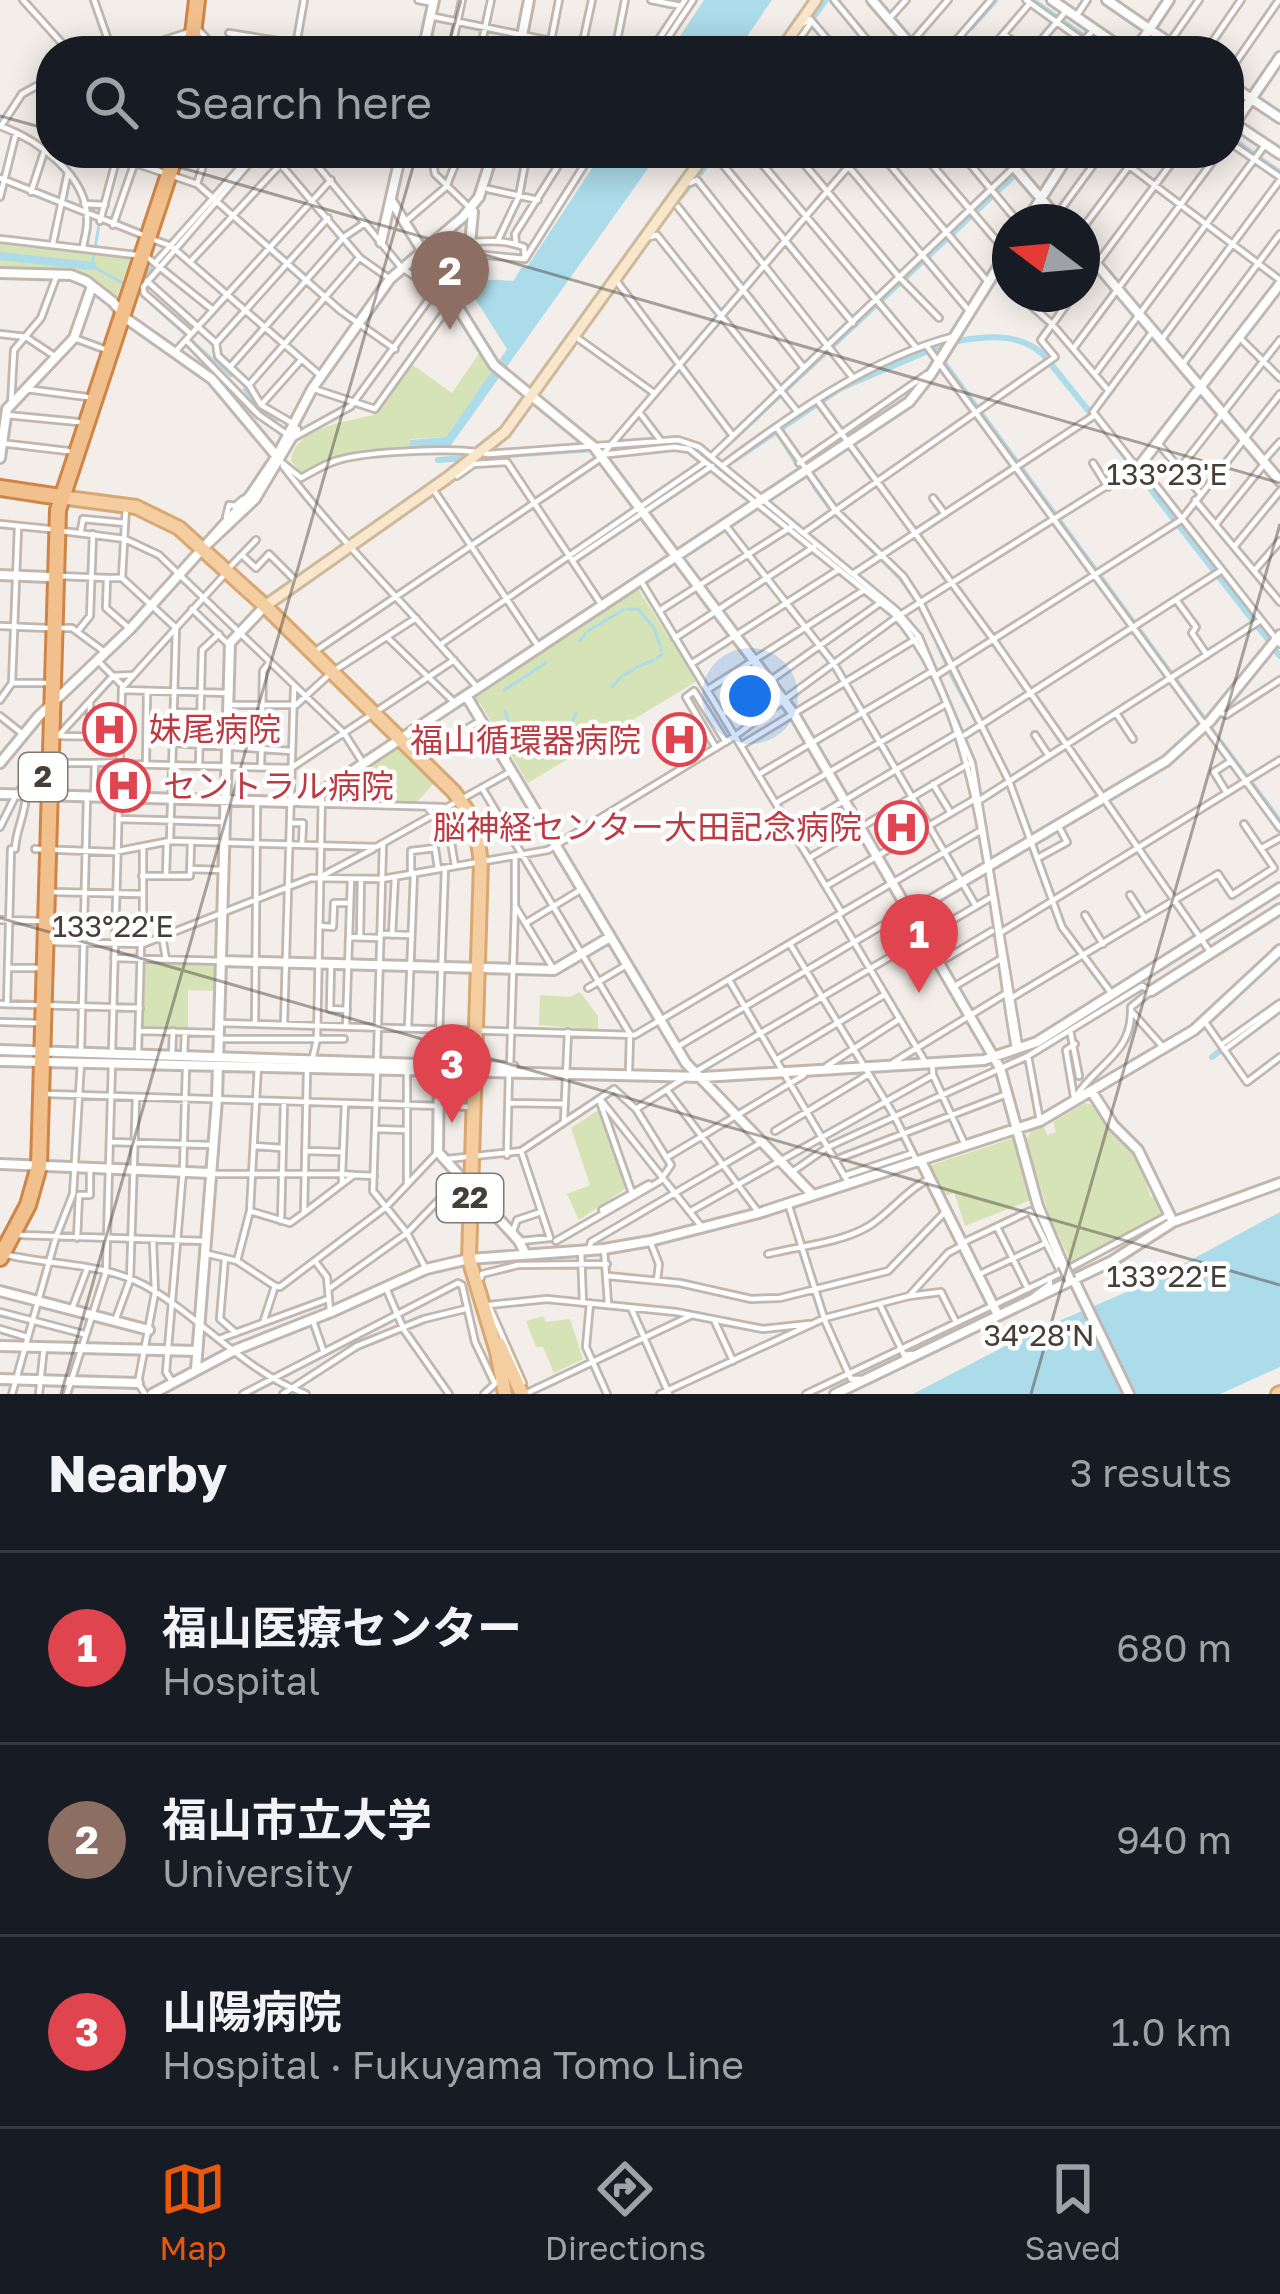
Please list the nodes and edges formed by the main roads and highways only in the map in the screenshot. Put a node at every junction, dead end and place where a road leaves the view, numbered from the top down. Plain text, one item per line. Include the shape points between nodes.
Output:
1 (199, 0) edge
2 (816, 0) edge
3 (194, 36) edge
4 (790, 36) edge
5 (168, 168) edge
6 (695, 168) edge
7 (129, 292) junction
8 (0, 488) edge
9 (59, 495) junction
10 (205, 546) junction
11 (265, 606) junction
12 (47, 709) junction
13 (46, 762) junction
14 (42, 850) junction
15 (42, 941) junction
16 (40, 1005) junction
17 (39, 1056) junction
18 (36, 1165) junction
19 (1, 1252) edge
20 (487, 1322) junction
21 (500, 1386) edge
22 (526, 1394) edge

1 - 3 highway
2 - 4 main road
5 - 7 highway, 2 via 145,236 151,260
6 - 11 main road via 505,432
7 - 9 highway, 2
7 - 9 highway, 2
8 - 9 highway
9 - 10 main road, 22 via 127,505
9 - 10 main road, 22 via 138,503 182,524
9 - 12 highway, 2
10 - 11 main road, 22
11 - 20 main road, 22 via 475,822 481,862 466,1183 469,1258
12 - 13 highway, 2
12 - 13 highway, 2 via 40,733
13 - 14 highway, 2
14 - 15 highway, 2
14 - 15 highway, 2
15 - 16 highway, 2
15 - 16 highway, 2
16 - 17 highway, 2
16 - 17 highway, 2
17 - 18 highway, 2
17 - 18 highway, 2
18 - 19 highway, 2
18 - 19 highway, 2 via 33,1192
20 - 21 main road, 22
20 - 22 main road, 22

